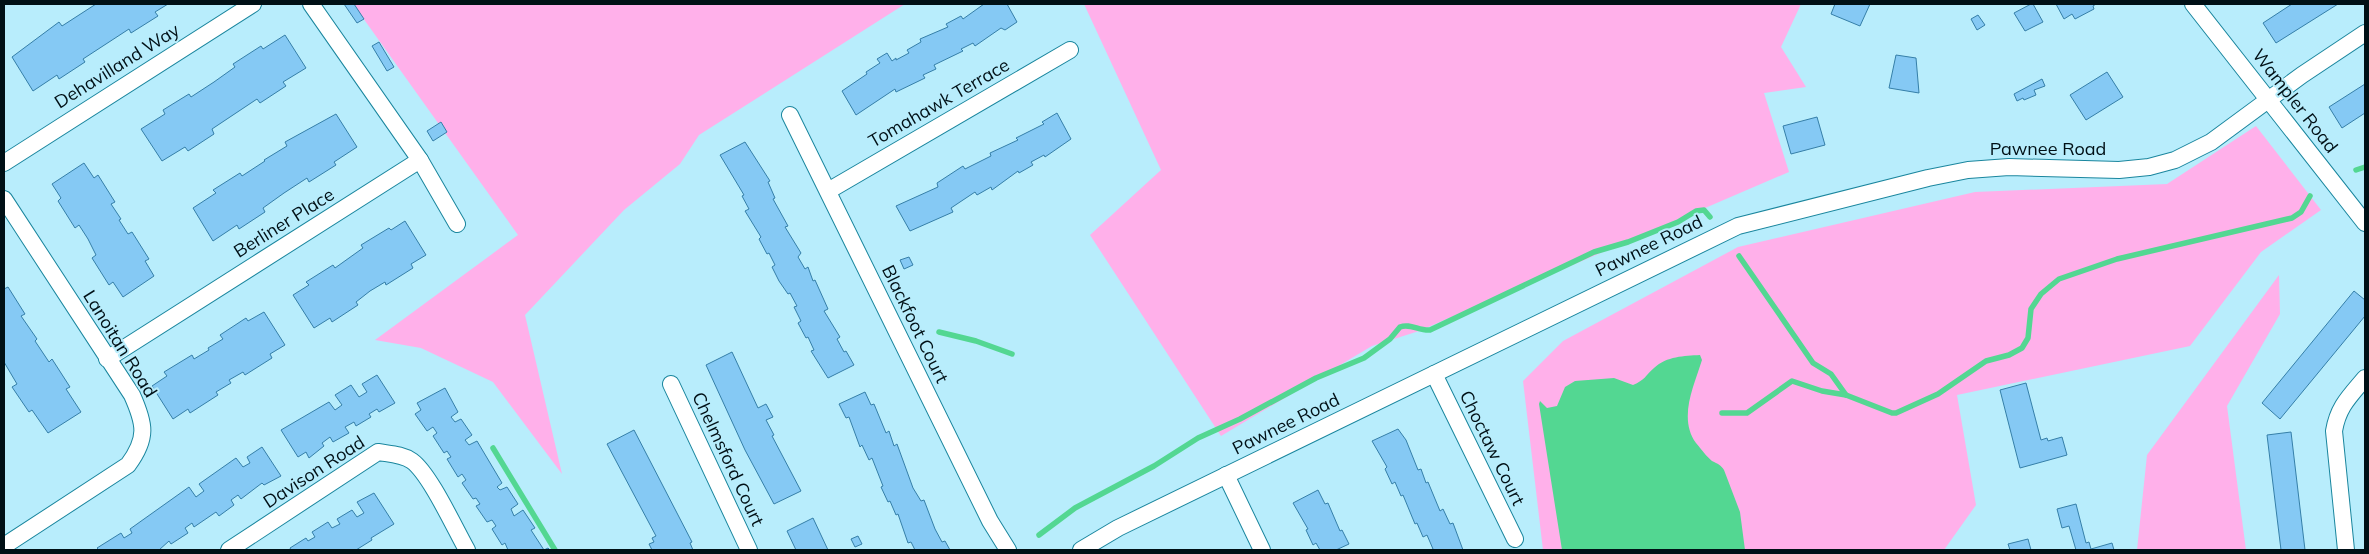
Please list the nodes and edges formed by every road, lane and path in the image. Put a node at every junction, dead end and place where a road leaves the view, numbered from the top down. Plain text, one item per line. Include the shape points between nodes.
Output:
1 (253, 4) edge
2 (311, 4) edge
3 (2193, 4) edge
4 (2365, 33) edge
5 (1070, 50) dead end
6 (2268, 100) junction
7 (790, 114) dead end
8 (420, 160) junction
9 (4, 163) edge
10 (828, 191) junction
11 (4, 199) edge
12 (2365, 223) edge
13 (457, 224) dead end
14 (107, 359) junction
15 (1434, 374) junction
16 (2365, 378) edge
17 (671, 384) dead end
18 (1226, 476) junction
19 (1515, 539) dead end
20 (4, 546) edge
21 (229, 550) edge
22 (467, 550) edge
23 (749, 550) edge
24 (1008, 550) edge
25 (1081, 550) edge
26 (1262, 550) edge
27 (2346, 550) edge

1 - 9 street, Dehavilland Way
2 - 8 street
3 - 6 street, Wampler Road
4 - 6 street, Pawnee Road
5 - 10 street, Tomahawk Terrace
6 - 12 street, Wampler Road
6 - 15 street, Pawnee Road via 2211,142 2162,164 2119,170 2009,167 1968,170 1738,226
7 - 10 street, Blackfoot Court
8 - 13 street
8 - 14 street, Berliner Place
10 - 24 street, Blackfoot Court via 990,521
11 - 14 street, Lanoitan Road
14 - 20 street, Lanoitan Road via 132,395 139,412 143,438 139,450 128,464
15 - 18 street, Pawnee Road
15 - 19 street, Choctaw Court
16 - 27 street via 2342,404 2334,432
17 - 23 street, Chelmsford Court
18 - 25 street, Pawnee Road via 1118,528
18 - 26 street
21 - 22 street, Davison Road via 378,452 398,455 412,462 427,479

